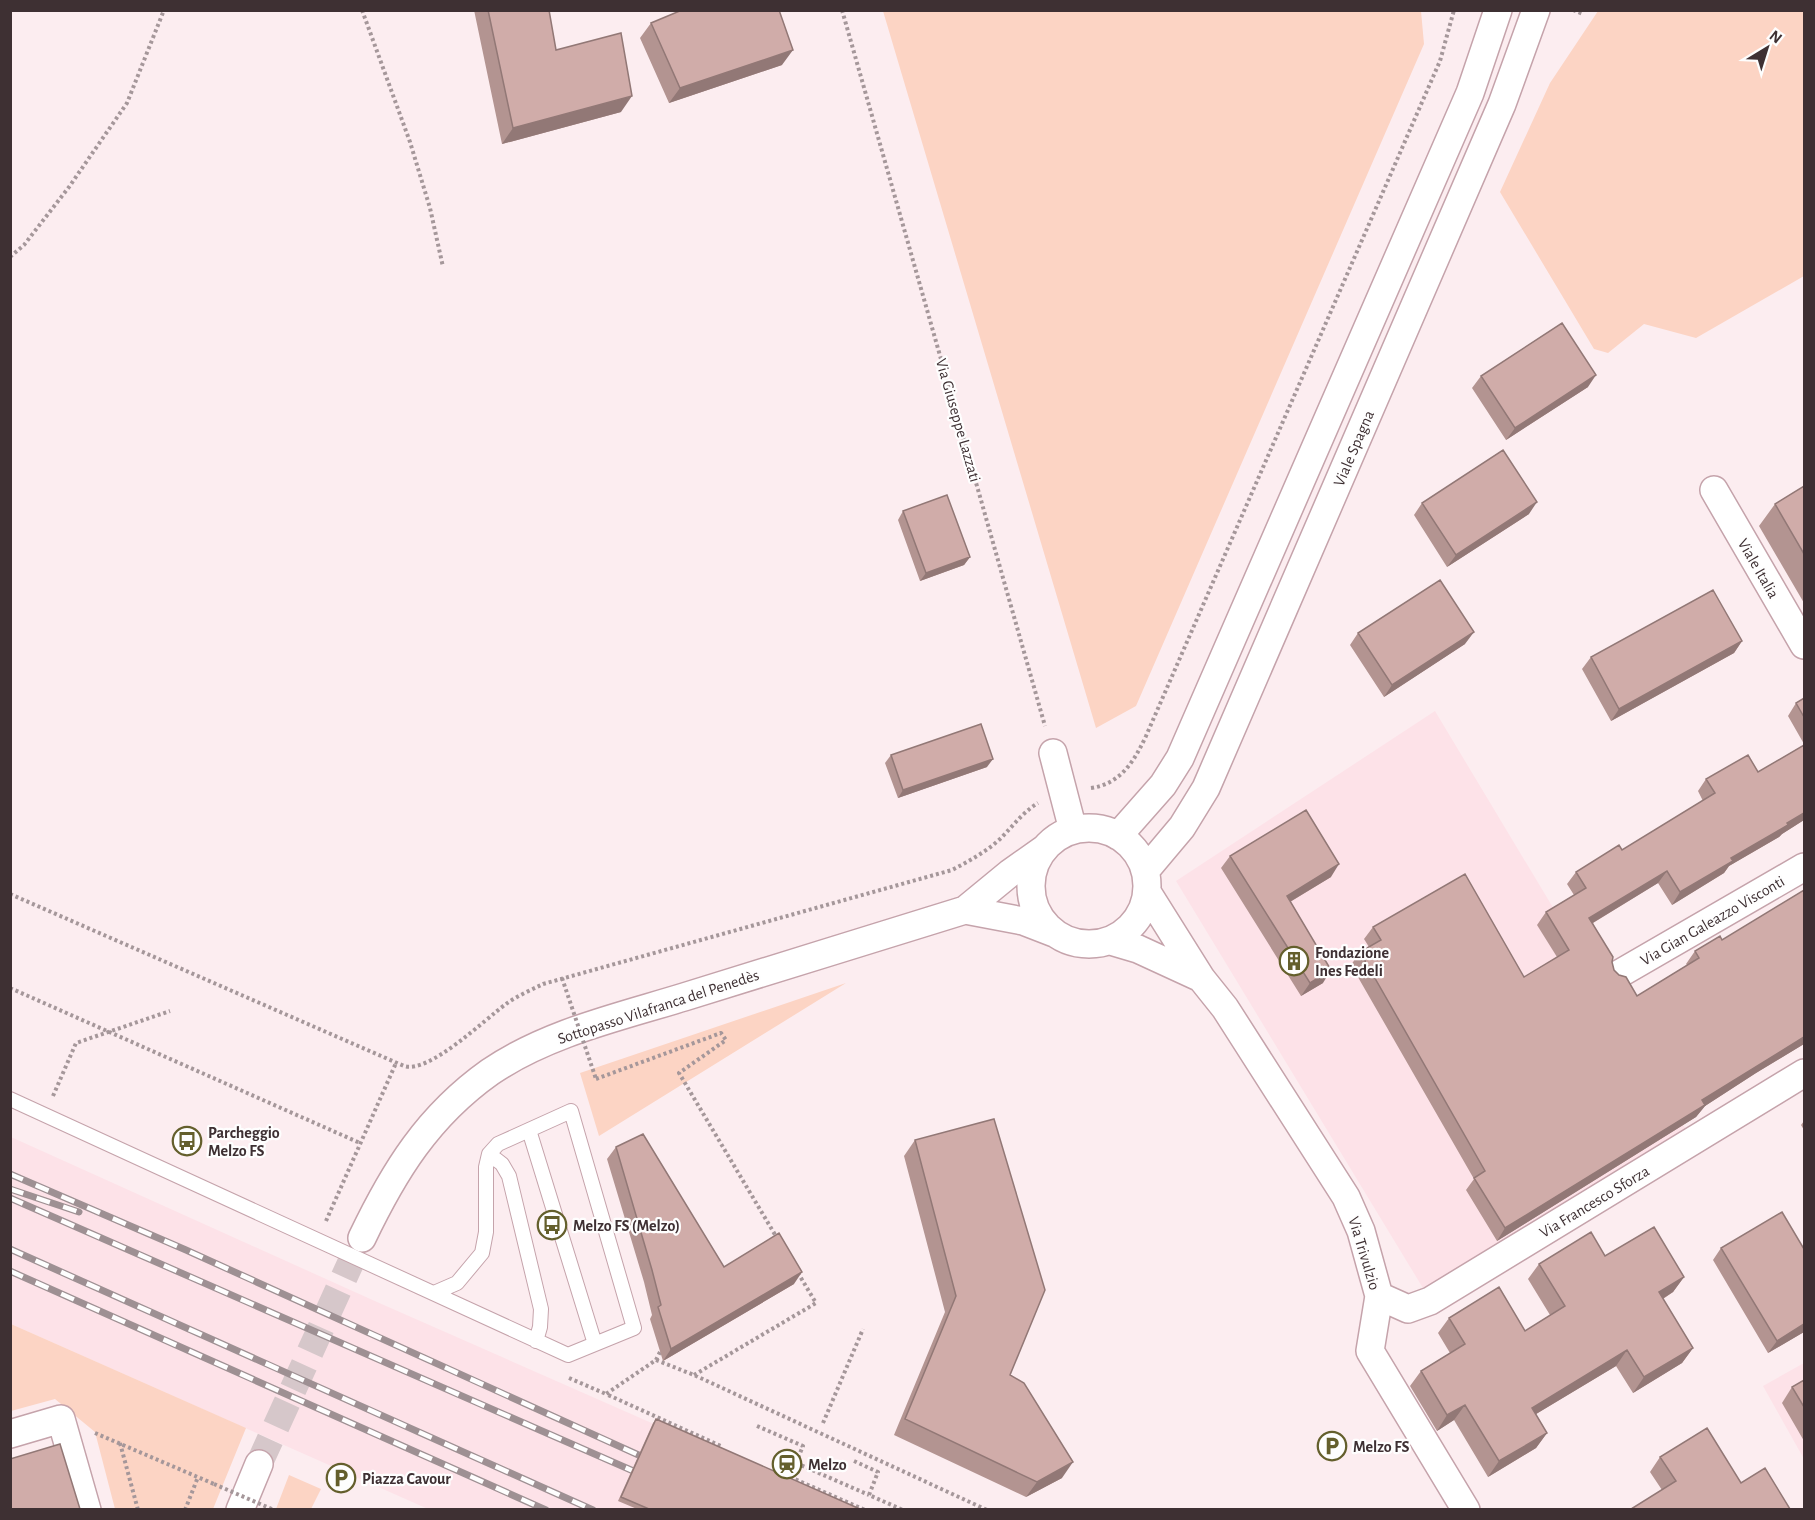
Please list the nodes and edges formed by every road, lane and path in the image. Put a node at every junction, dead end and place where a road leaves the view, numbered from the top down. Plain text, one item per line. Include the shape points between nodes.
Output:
1 (164, 10) edge
2 (362, 10) edge
3 (842, 10) edge
4 (1454, 10) edge
5 (1498, 10) edge
6 (1536, 10) edge
7 (1573, 10) edge
8 (1583, 14) dead end
9 (10, 257) edge
10 (443, 267) dead end
11 (1714, 490) dead end
12 (1804, 645) edge
13 (1053, 753) joint
14 (1062, 793) junction
15 (1073, 830) junction
16 (1118, 836) junction
17 (1044, 849) junction
18 (1804, 867) edge
19 (1146, 881) junction
20 (10, 894) edge
21 (965, 910) junction
22 (1055, 934) junction
23 (1111, 940) junction
24 (1619, 974) edge
25 (562, 978) junction
26 (1201, 978) junction
27 (10, 988) edge
28 (170, 1011) dead end
29 (109, 1031) junction
30 (595, 1055) dead end
31 (586, 1059) dead end
32 (1804, 1073) edge
33 (10, 1099) edge
34 (45, 1115) junction
35 (529, 1130) junction
36 (360, 1143) dead end
37 (489, 1154) junction
38 (362, 1238) tunnel mouth
39 (780, 1243) edge
40 (792, 1263) edge
41 (434, 1293) junction
42 (1379, 1296) junction
43 (863, 1329) dead end
44 (536, 1341) junction
45 (595, 1344) junction
46 (660, 1352) dead end
47 (656, 1360) junction
48 (694, 1376) junction
49 (61, 1419) junction
50 (823, 1423) dead end
51 (757, 1426) dead end
52 (10, 1434) edge
53 (119, 1443) junction
54 (723, 1447) edge
55 (854, 1461) dead end
56 (796, 1463) junction
57 (259, 1464) tunnel mouth
58 (198, 1477) junction
59 (790, 1477) junction
60 (783, 1491) edge
61 (869, 1495) junction
62 (87, 1509) edge
63 (138, 1509) edge
64 (184, 1509) edge
65 (240, 1509) edge
66 (274, 1509) edge
67 (865, 1509) edge
68 (903, 1509) edge
69 (987, 1509) edge
70 (1466, 1509) edge

1 - 9 path via 127,103 69,188
2 - 10 path via 410,142
3 - 13 path, Via Giuseppe Lazzati
4 - 14 path via 1433,77 1140,748 1122,775 1105,786
5 - 16 street via 1466,100 1180,758 1163,785
6 - 19 street, Viale Spagna via 1502,104 1206,788
7 - 8 path
11 - 12 street, Viale Italia
13 - 14 street
14 - 15 street
14 - 25 path via 1026,810 1000,839 952,870
15 - 16 street via 1103,830
15 - 17 street
16 - 19 street via 1135,850
17 - 21 street, Sottopasso Vilafranca del Penedès
17 - 22 street via 1033,870 1031,893 1039,916
18 - 24 street, Via Gian Galeazzo Visconti
19 - 23 street via 1141,912 1129,929
19 - 26 street, Via Trivulzio
20 - 25 path via 410,1068 436,1058 518,997
21 - 22 street, Sottopasso Vilafranca del Penedès via 1023,921
21 - 38 street, Sottopasso Vilafranca del Penedès via 563,1035 522,1054 490,1072 434,1120 401,1163
22 - 23 street via 1092,945
23 - 26 street, Via Trivulzio
25 - 39 path, bridge via 596,1080 721,1033 726,1040 680,1073
26 - 42 street, Via Trivulzio via 1225,1008 1346,1197 1361,1231
27 - 29 path
28 - 29 path
29 - 34 path via 76,1042
29 - 36 path
30 - 31 path
32 - 42 street, Via Francesco Sforza via 1430,1301 1408,1309
33 - 34 lane
34 - 41 lane
35 - 37 lane via 498,1144
35 - 45 lane
35 - 45 lane via 571,1111 634,1328
37 - 41 lane via 482,1253 457,1283
37 - 44 lane via 509,1176 521,1221 541,1309
40 - 48 path via 816,1303
41 - 44 lane
42 - 70 street, Via Trivulzio via 1370,1352
43 - 50 path
44 - 45 lane via 568,1355
46 - 47 path
47 - 48 path
47 - 54 path via 606,1394
48 - 69 path
49 - 52 street
49 - 53 path
49 - 62 street
51 - 56 path via 803,1446
53 - 58 path
53 - 63 path
55 - 61 path via 878,1472
56 - 59 path
56 - 61 path
57 - 65 street
58 - 64 path
58 - 66 path, bridge
59 - 60 path
59 - 67 path
61 - 68 path

